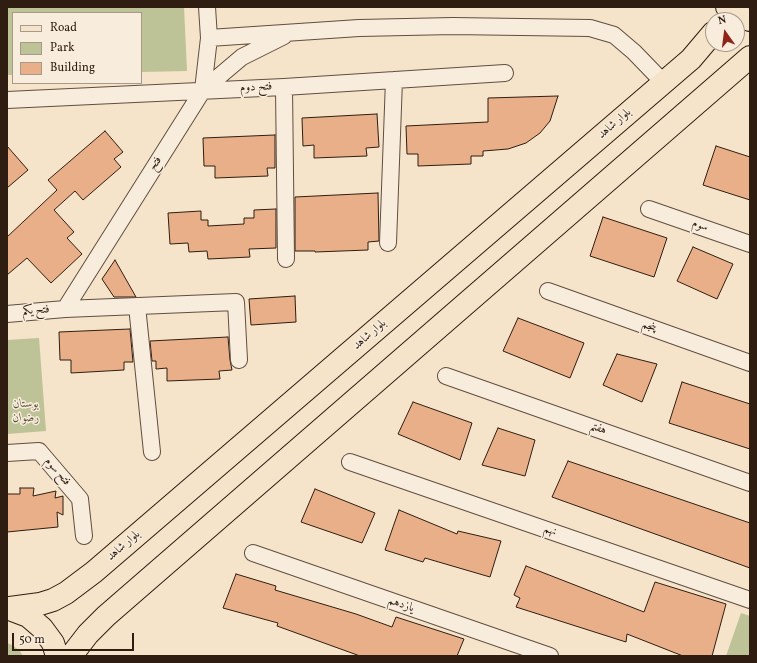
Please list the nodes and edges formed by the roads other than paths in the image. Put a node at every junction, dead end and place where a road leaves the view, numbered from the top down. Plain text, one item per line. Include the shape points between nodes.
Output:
1 (207, 7) edge
2 (727, 7) edge
3 (750, 20) edge
4 (293, 32) junction
5 (209, 38) junction
6 (705, 42) edge
7 (750, 57) edge
8 (505, 73) dead end
9 (394, 80) junction
10 (663, 82) junction
11 (284, 86) junction
12 (203, 90) junction
13 (7, 100) edge
14 (649, 209) dead end
15 (388, 243) dead end
16 (750, 244) edge
17 (286, 259) dead end
18 (548, 291) dead end
19 (137, 306) junction
20 (65, 309) junction
21 (7, 314) edge
22 (239, 360) dead end
23 (750, 363) edge
24 (446, 376) dead end
25 (152, 452) dead end
26 (7, 453) edge
27 (350, 462) dead end
28 (750, 483) edge
29 (84, 536) dead end
30 (253, 553) dead end
31 (750, 600) edge
32 (8, 608) edge
33 (57, 656) edge
34 (71, 656) edge
35 (550, 656) edge

1 - 5 street, فتح
2 - 3 main road via 735,15
4 - 5 street
4 - 10 street via 453,26 590,28 614,35
4 - 12 street via 242,57
5 - 12 street, فتح
6 - 10 main road, بلوار شاهد via 691,59
7 - 34 main road via 112,610
8 - 9 street, فتح دوم
9 - 11 street, فتح دوم
9 - 15 street
10 - 32 main road, بلوار شاهد via 94,572 53,600
11 - 12 street, فتح دوم
11 - 17 street
12 - 13 street, فتح دوم
12 - 20 street, فتح
14 - 16 street, سوم
18 - 23 street, پنجم
19 - 20 street, فتح یکم
19 - 22 street, فتح یکم via 236,302
19 - 25 street
20 - 21 street, فتح یکم
24 - 28 street, هفتم
26 - 29 street, فتح سوم via 38,451 80,499
27 - 31 street, نهم
30 - 35 street, یازدهم
32 - 33 main road via 28,616 42,628 53,643

